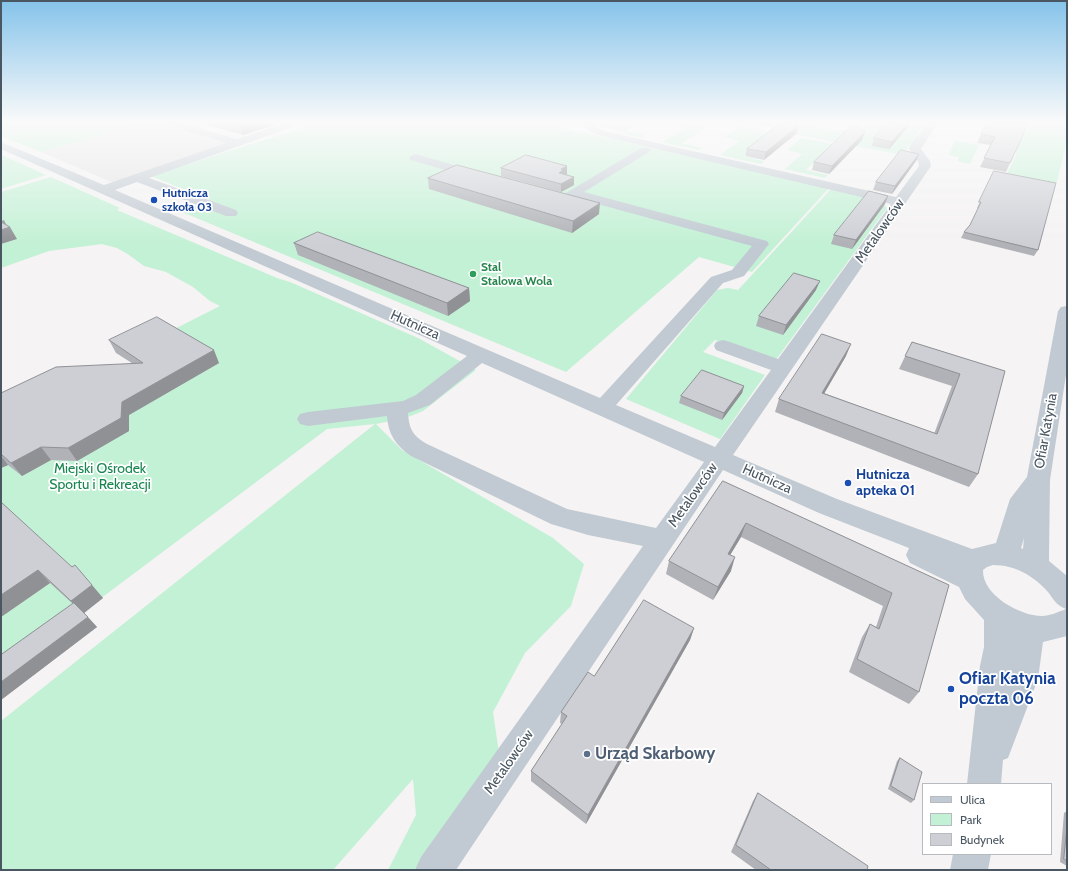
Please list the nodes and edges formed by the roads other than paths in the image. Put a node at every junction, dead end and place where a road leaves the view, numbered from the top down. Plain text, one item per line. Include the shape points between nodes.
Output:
1 (41, 163) edge
2 (181, 163) edge
3 (431, 163) edge
4 (623, 163) edge
5 (727, 163) edge
6 (924, 163) edge
7 (138, 178) junction
8 (489, 179) edge
9 (103, 190) junction
10 (900, 202) junction
11 (231, 213) dead end
12 (1067, 311) edge
13 (723, 346) dead end
14 (480, 355) junction
15 (782, 367) junction
16 (602, 408) junction
17 (397, 409) junction
18 (308, 419) dead end
19 (719, 458) junction
20 (1038, 480) junction
21 (662, 540) junction
22 (1006, 555) junction
23 (1036, 566) junction
24 (972, 571) junction
25 (1067, 598) edge
26 (998, 613) junction
27 (1067, 621) edge
28 (1030, 628) junction
29 (986, 776) edge
30 (972, 855) edge
31 (434, 870) edge
32 (969, 870) edge

1 - 9 street, Hutnicza
2 - 7 street
3 - 8 street
4 - 16 street via 568,196 762,244 738,273 717,280
5 - 10 street
6 - 10 street, Metalowców via 925,166
7 - 9 street
7 - 11 street
9 - 14 street, Hutnicza
10 - 15 street, Metalowców
12 - 20 street, Ofiar Katynia
13 - 15 street
14 - 16 street, Hutnicza
14 - 17 street via 423,400
15 - 19 street, Metalowców
16 - 19 street, Hutnicza
17 - 18 street
17 - 21 street via 400,433 407,443 419,450 560,517
19 - 21 street, Metalowców
19 - 24 street, Hutnicza via 828,506 903,548
20 - 22 street, Ofiar Katynia via 1022,499
20 - 23 street, Ofiar Katynia
21 - 31 street, Metalowców
22 - 23 street
22 - 24 street via 987,555
23 - 25 street via 1061,587
24 - 26 street via 980,597
26 - 28 street
26 - 29 street via 999,647 995,666
27 - 28 street via 1059,627 1047,630
28 - 29 street via 1022,679
30 - 32 street

